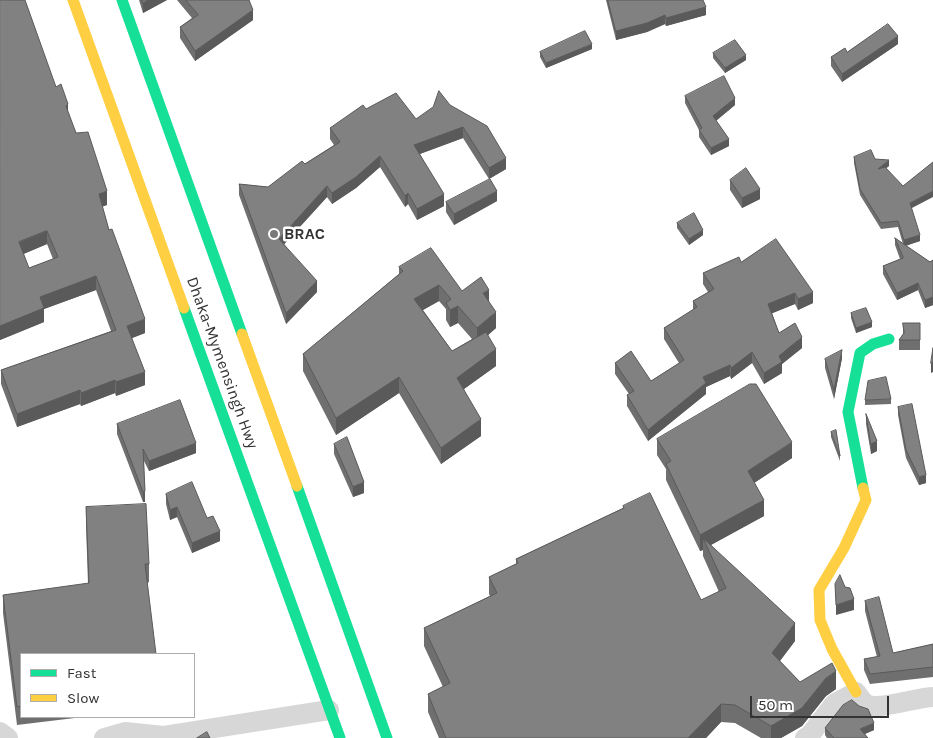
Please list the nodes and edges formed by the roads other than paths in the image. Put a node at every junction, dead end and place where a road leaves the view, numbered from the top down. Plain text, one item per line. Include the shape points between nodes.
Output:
1 (73, 0) edge
2 (122, 0) edge
3 (889, 339) dead end
4 (856, 692) junction
5 (933, 697) edge
6 (330, 710) junction
7 (0, 732) edge
8 (8, 738) edge
9 (104, 738) edge
10 (340, 738) edge
11 (387, 738) edge
12 (805, 738) edge

1 - 6 main road, Dhaka-Mymensingh Hwy
2 - 11 main road, Dhaka-Mymensingh Hwy
3 - 4 main road via 860,353 848,412 866,500 844,548 819,590 820,620 832,650
4 - 5 street via 870,705
4 - 12 street via 835,703
6 - 9 street via 164,736 125,732
6 - 10 main road, Dhaka-Mymensingh Hwy
7 - 8 street

